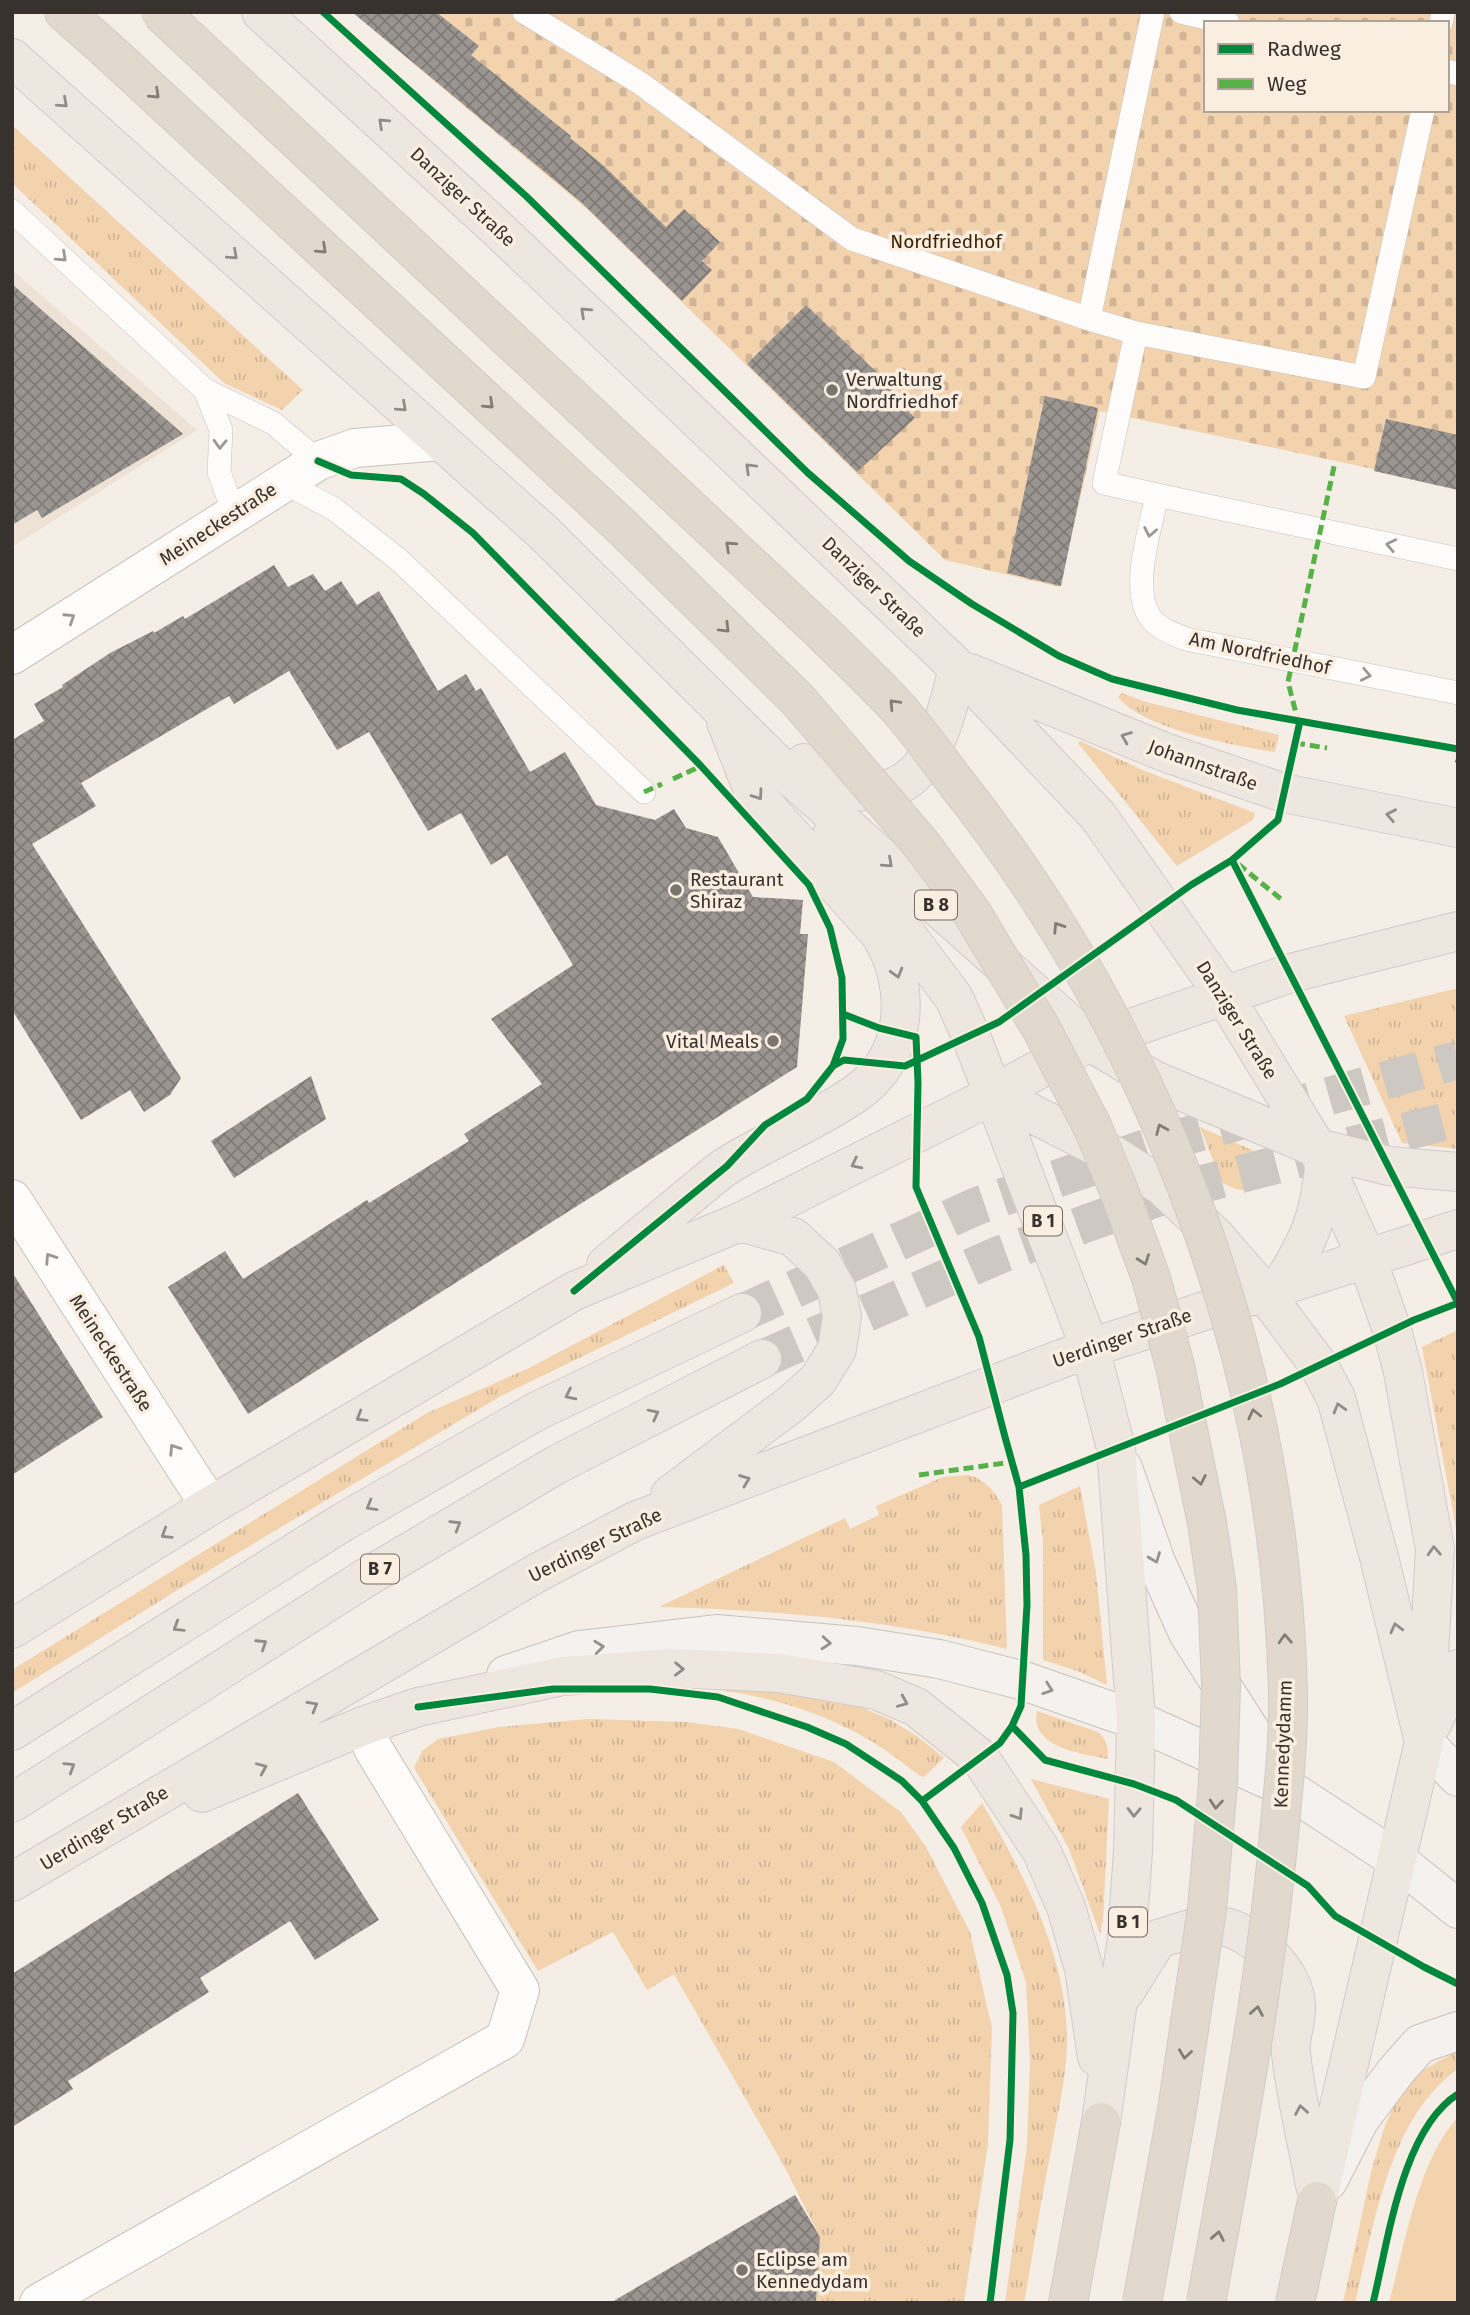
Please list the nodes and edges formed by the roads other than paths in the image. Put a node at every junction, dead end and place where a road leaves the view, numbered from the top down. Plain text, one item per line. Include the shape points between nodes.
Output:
1 (64, 12) edge
2 (160, 12) edge
3 (261, 12) edge
4 (524, 12) edge
5 (1153, 12) edge
6 (1181, 12) edge
7 (1219, 21) edge
8 (12, 58) edge
9 (1423, 112) edge
10 (12, 211) edge
11 (1089, 319) junction
12 (1136, 333) junction
13 (205, 390) junction
14 (441, 441) junction
15 (318, 461) junction
16 (283, 482) junction
17 (1157, 495) junction
18 (234, 513) junction
19 (1458, 559) edge
20 (12, 655) edge
21 (958, 668) junction
22 (1458, 692) edge
23 (722, 711) junction
24 (782, 769) junction
25 (644, 792) dead end
26 (1458, 828) edge
27 (1458, 931) edge
28 (1224, 995) junction
29 (1090, 1042) junction
30 (994, 1094) junction
31 (1321, 1158) junction
32 (1458, 1172) edge
33 (12, 1199) edge
34 (740, 1222) junction
35 (1458, 1229) edge
36 (1367, 1259) junction
37 (1272, 1288) junction
38 (574, 1290) junction
39 (742, 1313) tunnel mouth
40 (1090, 1348) junction
41 (762, 1359) tunnel mouth
42 (1116, 1448) junction
43 (210, 1506) junction
44 (635, 1521) junction
45 (12, 1629) edge
46 (1458, 1669) edge
47 (418, 1706) junction
48 (1136, 1720) junction
49 (363, 1726) junction
50 (12, 1731) edge
51 (1424, 1742) junction
52 (1458, 1777) edge
53 (1287, 1788) junction
54 (12, 1803) edge
55 (63, 1851) junction
56 (1397, 1860) junction
57 (12, 1882) edge
58 (1458, 1909) edge
59 (1118, 2003) junction
60 (1458, 2031) edge
61 (1101, 2122) junction
62 (1317, 2201) junction
63 (39, 2303) edge
64 (1068, 2303) edge
65 (1142, 2303) edge
66 (1206, 2303) edge
67 (1295, 2303) edge

1 -> 65 highway, bridge via 610,516 797,700 922,845 972,913 1093,1128 1151,1278 1175,1366 1217,1589 1221,1685 1218,1783 1207,1909
66 -> 2 highway, Kennedydamm, bridge via 1268,1946 1288,1695 1276,1535 1235,1329 1188,1191 1126,1048 1081,962 1028,880 899,709
21 -> 3 main road, Danziger Straße via 511,241
4 - 11 lane via 640,83 852,239
5 - 11 lane
6 - 7 lane
8 -> 14 main road
9 - 12 lane via 1364,376
10 -> 13 lane
11 - 12 lane
12 - 17 lane via 1104,483
13 - 15 lane via 273,423
13 -> 18 lane via 221,430 219,472
14 - 15 street, Meineckestraße via 355,448
14 - 23 main road via 645,630
15 - 16 street, Meineckestraße
16 - 18 street, Meineckestraße
16 - 25 lane via 334,509 399,560
19 -> 17 lane
17 -> 22 lane, Am Nordfriedhof via 1141,581 1150,617 1166,631 1186,639
20 -> 18 street, Meineckestraße
21 - 23 main road via 939,739 902,784 879,791 847,791
26 -> 21 main road, Johannstraße via 1284,793 1167,753
21 - 28 main road, Danziger Straße via 1098,816
23 - 24 main road
23 -> 38 main road via 754,793 891,951 901,986 898,1033 878,1073 857,1093 727,1166
24 -> 29 main road, B 8
24 - 30 main road via 954,998
27 - 28 main road via 1291,973
28 - 29 main road
28 - 31 main road, Danziger Straße
29 - 30 main road
29 - 31 main road, B 8 via 1154,1080
30 -> 34 main road
30 - 37 main road via 1115,1156 1162,1186
30 - 40 main road, B 1
31 - 32 main road, B 8
31 - 36 main road, Danziger Straße
31 - 37 main road via 1321,1203 1311,1231
43 -> 33 street, Meineckestraße
34 - 38 main road
34 - 44 main road via 793,1237 822,1264 836,1290 842,1317 837,1349 818,1380 791,1404
35 - 36 main road
36 - 37 main road
51 -> 36 main road via 1435,1549 1403,1371
37 - 40 main road, Uerdinger Straße
51 -> 37 main road via 1336,1398
38 -> 43 main road
39 -> 50 main road via 500,1432 343,1522
40 - 42 main road, B 1
44 -> 40 main road, Uerdinger Straße
54 -> 41 main road, B 7 via 367,1577 533,1479
42 - 48 main road, B 1
42 -> 53 street via 1156,1562 1188,1633
43 -> 45 main road
55 -> 44 main road, Uerdinger Straße via 535,1574
46 - 51 main road
47 -> 48 street via 579,1650 716,1634 857,1646 939,1659 1024,1681
47 - 49 main road
47 -> 61 main road via 563,1676 673,1668 779,1673 876,1690 916,1707 980,1758 1041,1850 1066,1907 1084,1969
48 - 53 street
48 -> 59 main road, B 1 via 1132,1875
55 -> 49 main road
49 - 63 street via 520,1990 505,2039
51 - 52 street
51 - 56 main road
53 - 56 street
55 - 57 main road, Uerdinger Straße
56 - 58 street
56 - 62 main road
59 - 61 main road, B 1
62 -> 59 main road via 1290,2050 1296,2006 1293,1983 1271,1955 1241,1933 1222,1926 1199,1927 1158,1939
60 - 62 street via 1420,2044 1396,2070 1360,2119
61 - 64 highway, B 1
62 - 67 highway

